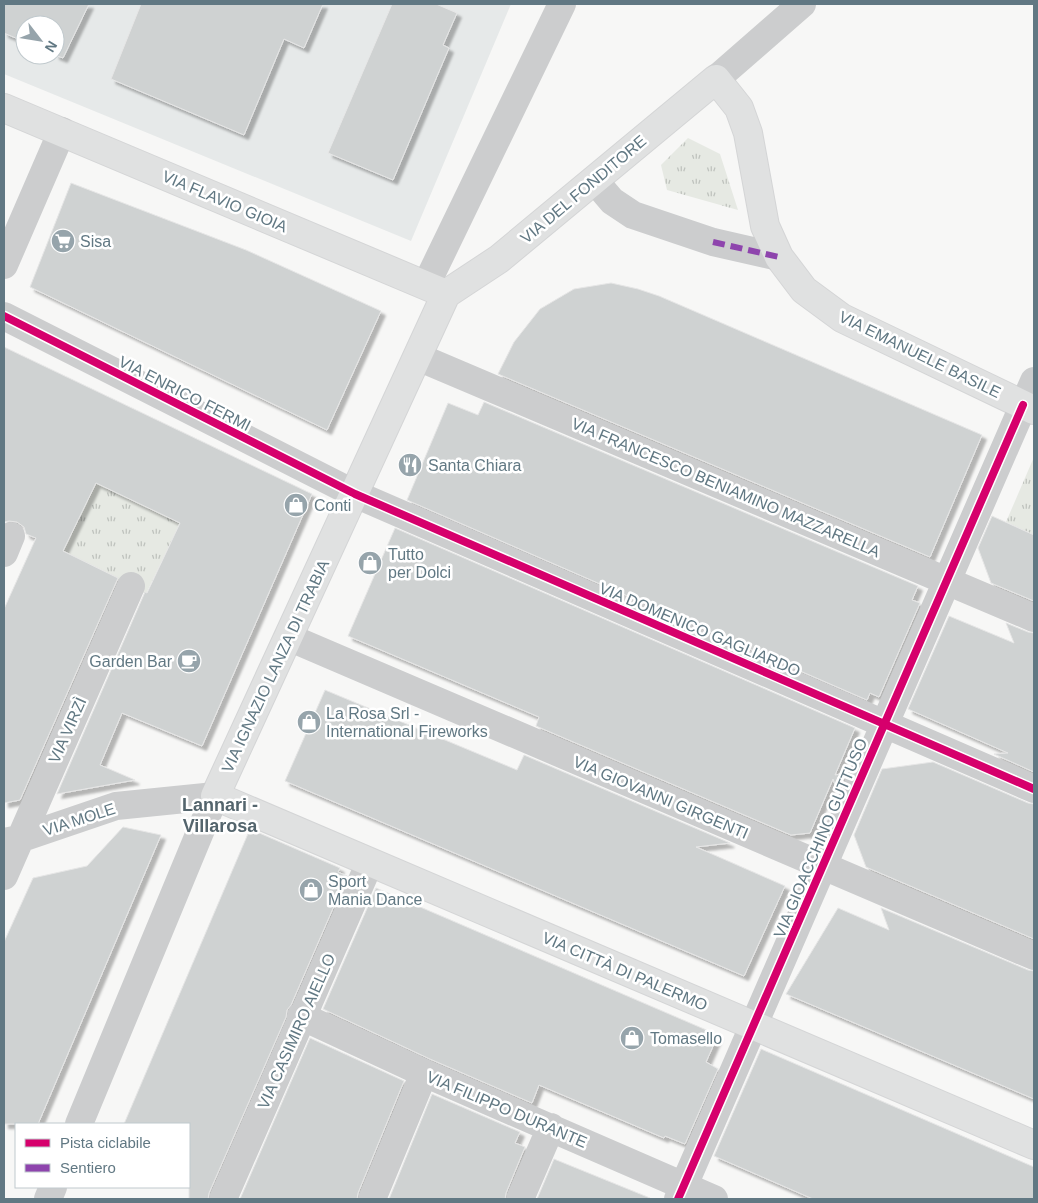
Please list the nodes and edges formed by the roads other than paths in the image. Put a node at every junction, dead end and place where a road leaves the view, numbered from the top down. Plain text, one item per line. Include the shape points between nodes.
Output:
1 (562, 4) edge
2 (802, 4) edge
3 (716, 78) junction
4 (4, 108) edge
5 (62, 131) junction
6 (595, 180) junction
7 (779, 257) junction
8 (4, 265) edge
9 (436, 290) junction
10 (4, 316) edge
11 (418, 357) junction
12 (1030, 399) edge
13 (355, 494) junction
14 (947, 581) junction
15 (131, 586) dead end
16 (1034, 618) edge
17 (288, 637) junction
18 (884, 724) junction
19 (1034, 789) edge
20 (215, 796) junction
21 (11, 841) edge
22 (370, 862) junction
23 (823, 866) junction
24 (4, 876) edge
25 (1034, 956) edge
26 (301, 1016) junction
27 (754, 1026) junction
28 (424, 1073) junction
29 (79, 1123) edge
30 (551, 1127) junction
31 (1034, 1145) edge
32 (681, 1193) edge
33 (223, 1199) edge
34 (372, 1199) edge
35 (520, 1199) edge
36 (714, 1199) edge

1 - 9 street
2 - 3 street
3 - 6 main road, VIA DEL FONDITORE
3 - 7 main road, VIA EMANUELE BASILE via 739,108 748,133 765,226
4 - 5 main road, VIA FLAVIO GIOIA
5 - 8 street
5 - 9 main road, VIA FLAVIO GIOIA
6 - 7 street via 612,201 634,215 713,242
6 - 9 main road, VIA DEL FONDITORE via 499,259
7 - 12 main road, VIA EMANUELE BASILE via 804,290 842,318
9 - 11 main road, VIA IGNAZIO LANZA DI TRABIA
10 - 13 street, VIA ENRICO FERMI
11 - 13 main road, VIA IGNAZIO LANZA DI TRABIA
11 - 14 street, VIA FRANCESCO BENIAMINO MAZZARELLA
12 - 14 street, VIA GIOACCHINO GUTTUSO
13 - 17 main road, VIA IGNAZIO LANZA DI TRABIA
13 - 18 street, VIA DOMENICO GAGLIARDO
14 - 16 street, VIA FRANCESCO BENIAMINO MAZZARELLA
14 - 18 street, VIA GIOACCHINO GUTTUSO
15 - 21 street, VIA VIRZÌ
17 - 20 main road, VIA IGNAZIO LANZA DI TRABIA
17 - 23 street, VIA GIOVANNI GIRGENTI
18 - 19 street, VIA DOMENICO GAGLIARDO
18 - 23 street, VIA GIOACCHINO GUTTUSO
20 - 21 street, VIA MOLE via 116,806
20 - 22 main road, VIA CITTÀ DI PALERMO
20 - 29 street, VIA IGNAZIO LANZA DI TRABIA
21 - 24 street, VIA VIRZÌ
22 - 26 street, VIA CASIMIRO AIELLO
22 - 27 main road, VIA CITTÀ DI PALERMO
23 - 25 street, VIA GIOVANNI GIRGENTI
23 - 27 street, VIA GIOACCHINO GUTTUSO
26 - 28 street, VIA FILIPPO DURANTE
26 - 33 street, VIA CASIMIRO AIELLO
27 - 31 main road, VIA CITTÀ DI PALERMO
27 - 32 street, VIA GIOACCHINO GUTTUSO
28 - 30 street, VIA FILIPPO DURANTE
28 - 34 street
30 - 32 street, VIA FILIPPO DURANTE
30 - 35 street
32 - 36 street, VIA FILIPPO DURANTE

